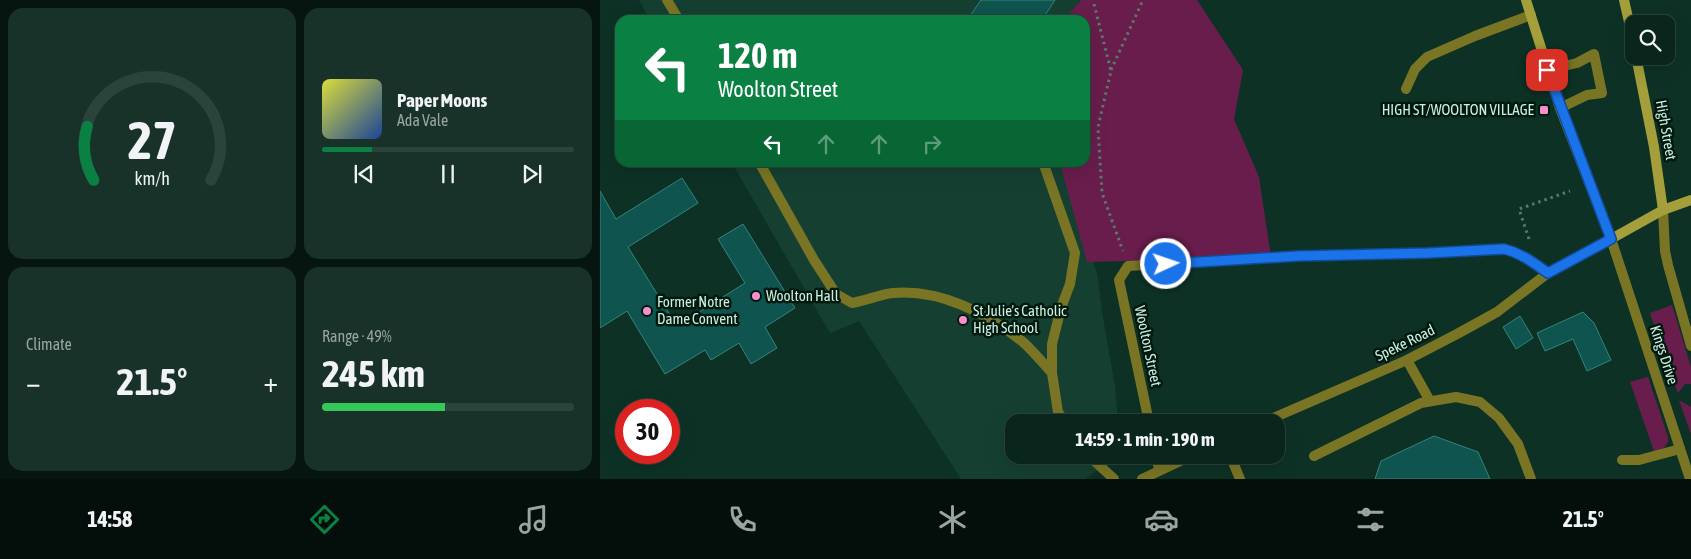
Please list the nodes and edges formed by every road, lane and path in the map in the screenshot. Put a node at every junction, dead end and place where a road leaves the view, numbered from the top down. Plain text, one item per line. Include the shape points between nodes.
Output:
1 (667, 0) edge
2 (1143, 0) edge
3 (1526, 0) edge
4 (1624, 0) edge
5 (1094, 4) dead end
6 (675, 15) edge
7 (1531, 15) junction
8 (1627, 15) edge
9 (1638, 65) edge
10 (1547, 70) junction
11 (1111, 71) junction
12 (1406, 89) dead end
13 (1560, 108) junction
14 (762, 167) edge
15 (1045, 167) edge
16 (1570, 191) dead end
17 (1691, 200) edge
18 (1663, 210) junction
19 (1529, 238) dead end
20 (1611, 239) junction
21 (1128, 266) junction
22 (1548, 273) junction
23 (1691, 346) edge
24 (1407, 360) junction
25 (1052, 373) junction
26 (1430, 401) junction
27 (1059, 414) edge
28 (1147, 414) edge
29 (1282, 414) edge
30 (1680, 449) junction
31 (1314, 456) dead end
32 (1622, 460) dead end
33 (1098, 464) edge
34 (1158, 464) edge
35 (1172, 464) edge
36 (1234, 464) edge
37 (1159, 470) junction
38 (1114, 479) edge
39 (1142, 479) edge
40 (1240, 479) edge
41 (1532, 479) edge
42 (1690, 479) edge

1 - 6 street
2 - 11 path
3 - 7 main road
4 - 8 main road
5 - 11 path
7 - 10 main road
7 - 12 street via 1426,57 1414,69
9 - 18 main road, High Street
10 - 13 main road
10 - 13 street via 1577,63 1594,54 1602,93 1587,95
11 - 21 path via 1098,127 1102,193
13 - 20 main road
14 - 25 street via 836,294 852,303 892,293 951,300 992,321 1024,343
15 - 25 street via 1075,253 1070,284 1052,344
16 - 19 path via 1519,209
17 - 18 main road
18 - 20 main road
18 - 23 street, Kings Drive via 1665,251
20 - 22 street
20 - 30 street, Kings Drive
21 - 22 street via 1504,249 1526,258
21 - 28 street, Woolton Street via 1119,280
22 - 24 street, Speke Road via 1497,312
24 - 26 street
24 - 29 street, Speke Road
25 - 27 street
26 - 31 street
26 - 41 street via 1456,397 1480,402 1500,418 1518,444
30 - 32 street via 1639,460
30 - 42 street, Kings Drive
33 - 38 street
34 - 37 street
35 - 37 street
36 - 40 street
37 - 39 street

